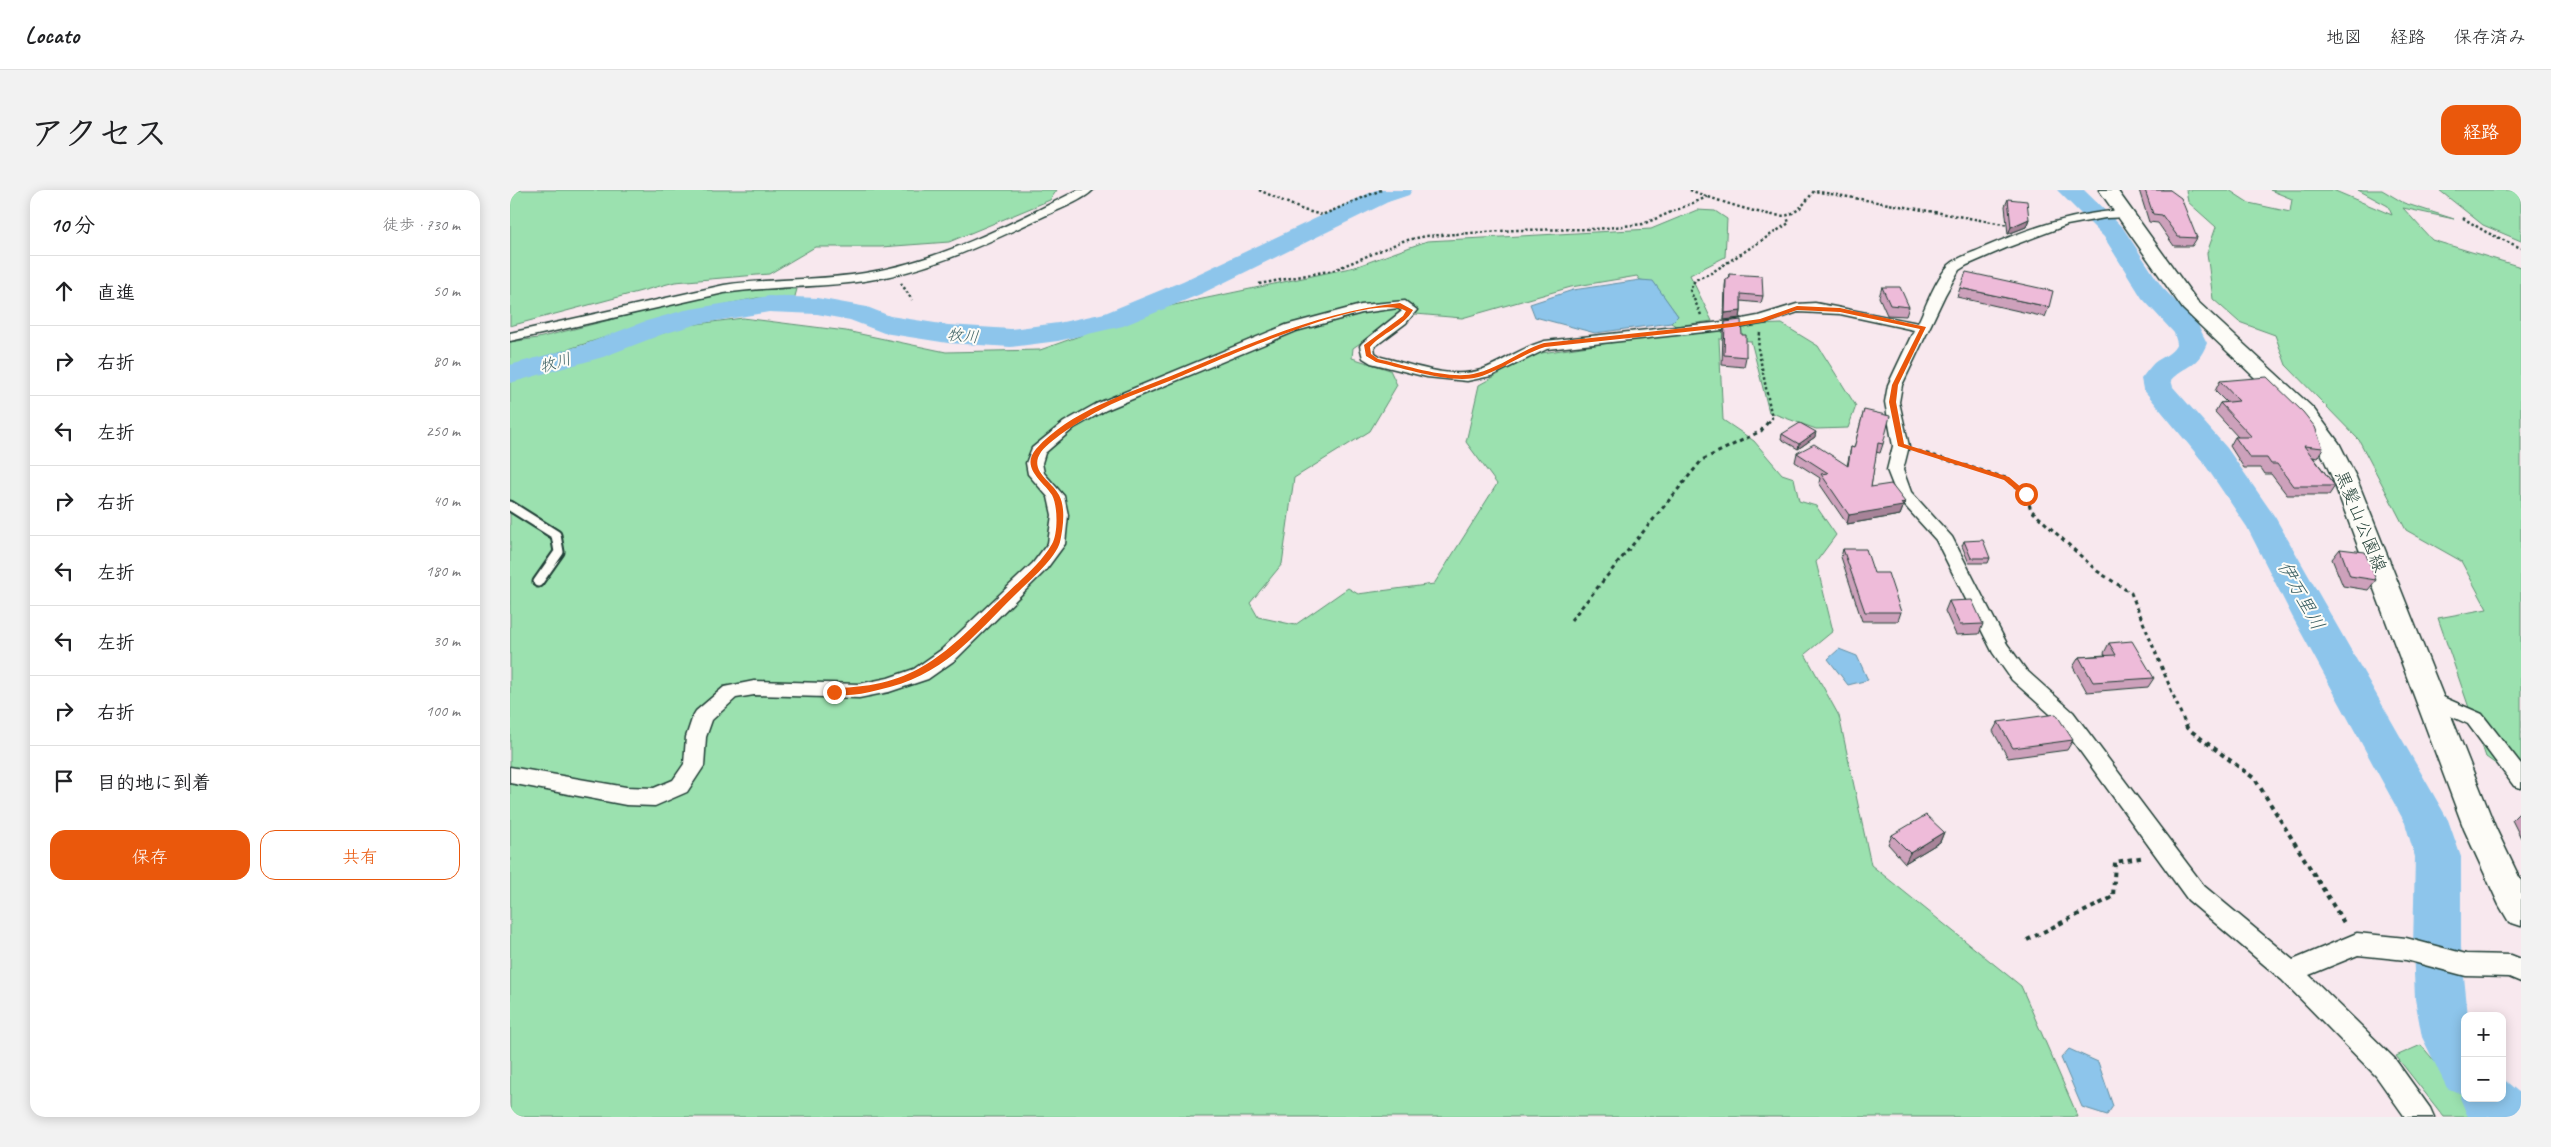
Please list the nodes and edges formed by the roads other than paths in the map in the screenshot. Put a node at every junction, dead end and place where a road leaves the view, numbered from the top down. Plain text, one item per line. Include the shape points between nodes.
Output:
1 (1087, 190) edge
2 (2108, 190) edge
3 (2116, 214) junction
4 (1924, 328) junction
5 (510, 337) edge
6 (510, 506) edge
7 (538, 582) dead end
8 (2429, 698) junction
9 (510, 775) edge
10 (2521, 780) edge
11 (2521, 911) edge
12 (2466, 965) joint
13 (2521, 971) edge
14 (2290, 972) junction
15 (2421, 1117) edge

1 - 5 street via 1007,229 903,269 834,282 736,286
2 - 3 main road, 黒髪山公園線
3 - 4 street via 2085,218 2031,232 1962,262 1954,268
3 - 8 main road, 黒髪山公園線 via 2190,305 2299,407 2328,443
4 - 9 street via 1840,310 1797,308 1761,320 1544,345 1480,375 1466,377 1376,360 1368,355 1367,346 1373,339 1406,317 1410,310 1400,304 1361,309 1291,328 1100,407 1069,425 1038,451 1034,462 1036,474 1056,496 1060,515 1056,544 1039,567 948,655 921,674 859,691 754,688 731,692 703,716 696,737 694,766 680,786 655,797 626,796
4 - 14 street via 1895,385 1892,402 1901,446 1895,470 1904,494 1943,537 2000,648 2018,675 2066,717 2196,893
6 - 7 lane via 556,535 559,552
8 - 10 street via 2475,719
8 - 11 main road, 黒髪山公園線 via 2480,830
12 - 13 street via 2511,966
12 - 14 street via 2406,949 2357,944
14 - 15 street via 2385,1068

